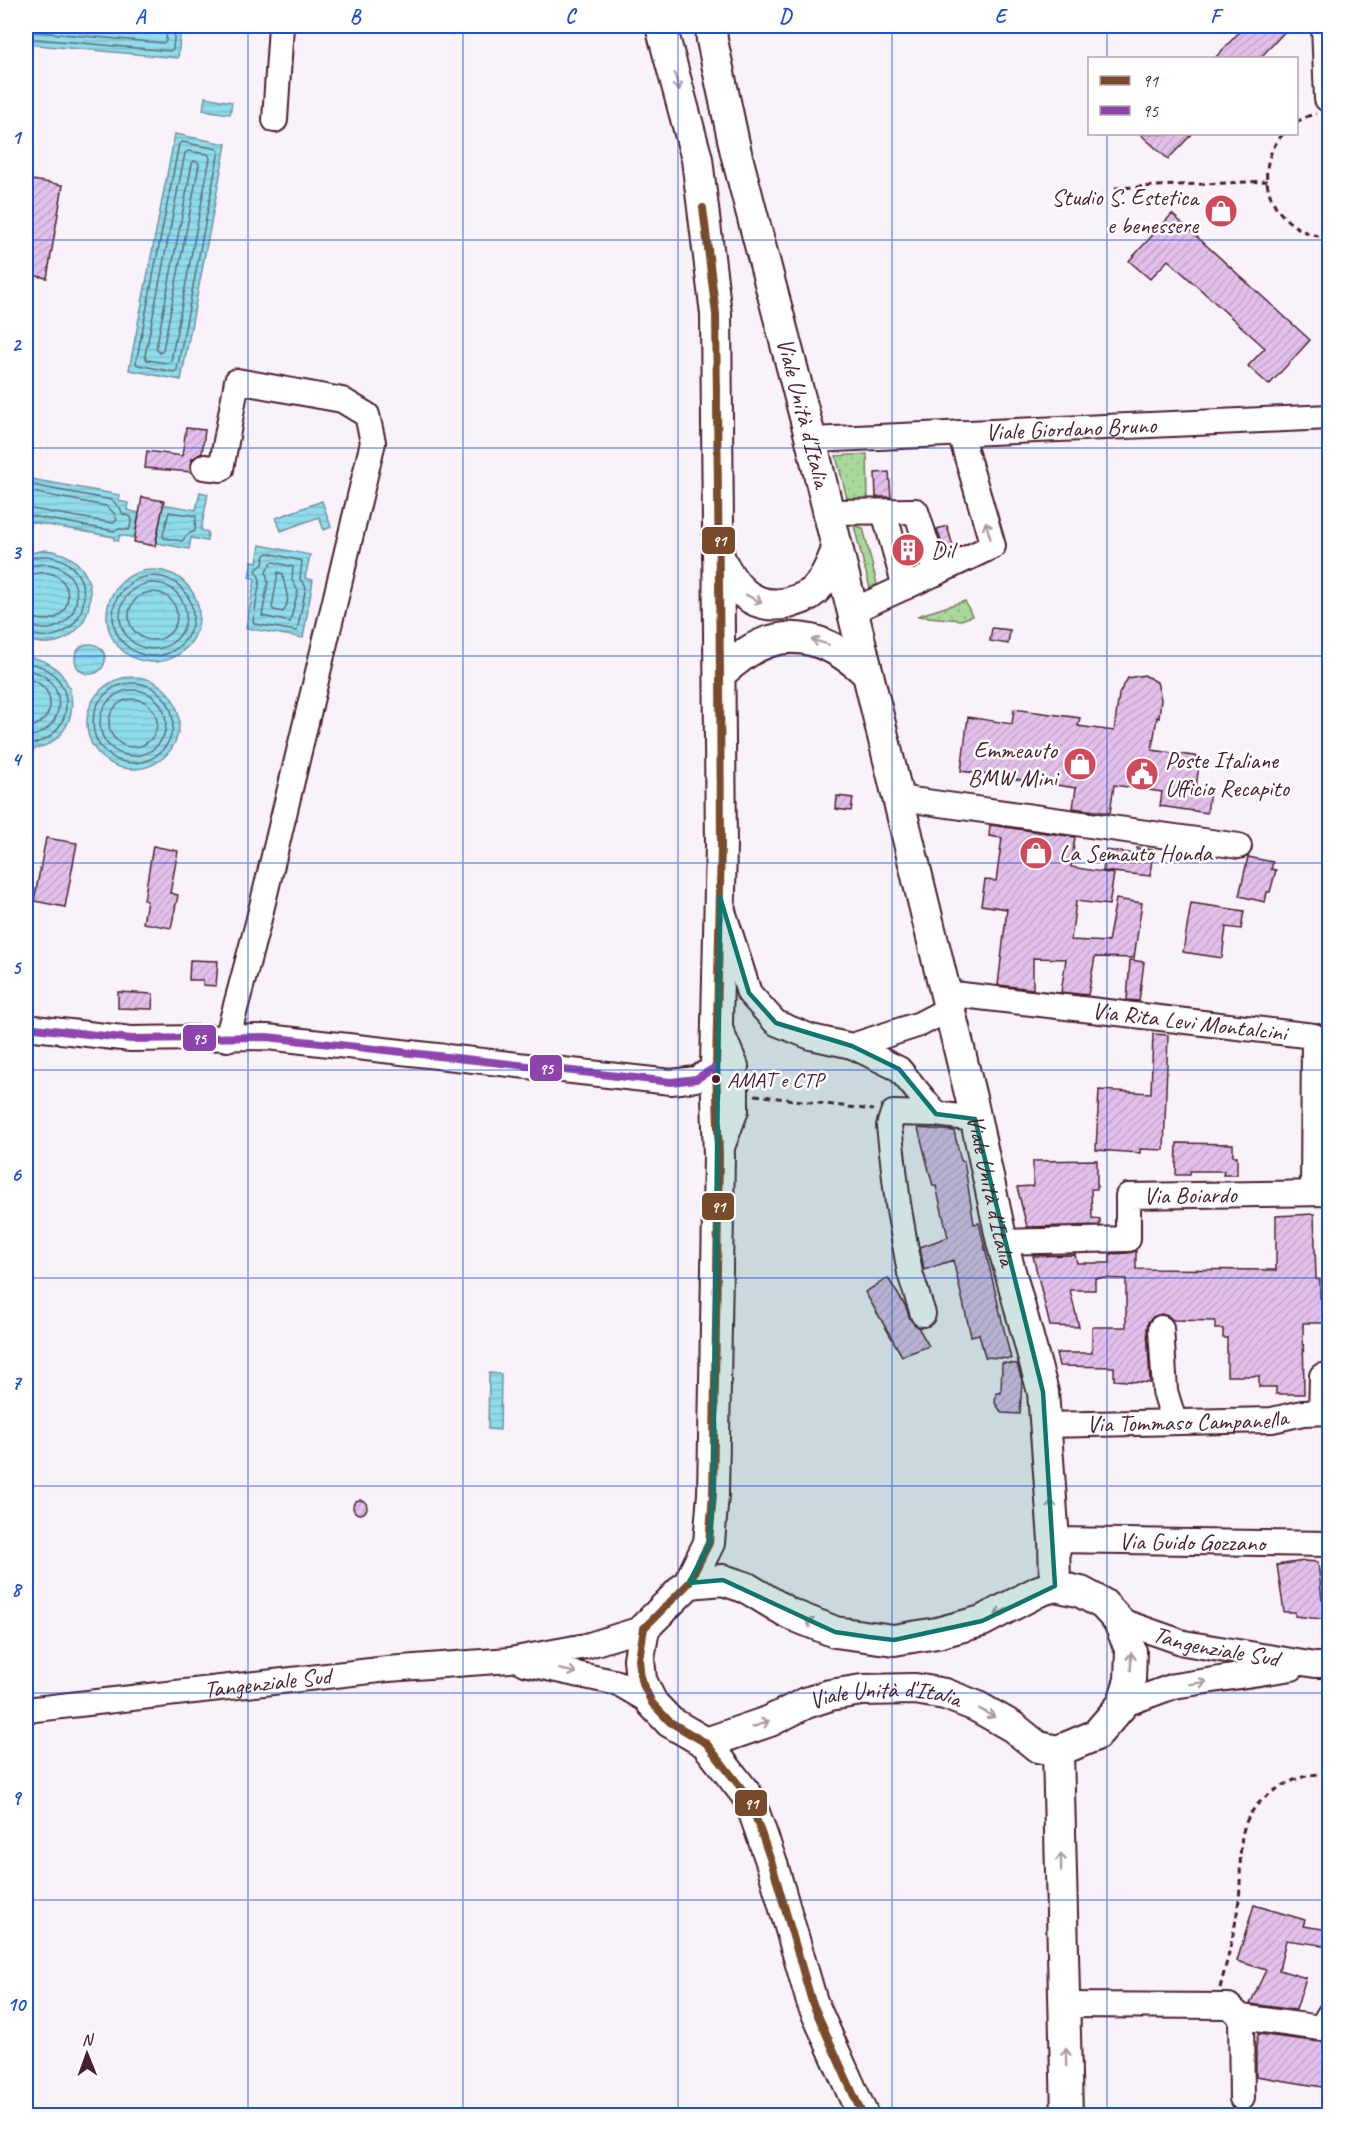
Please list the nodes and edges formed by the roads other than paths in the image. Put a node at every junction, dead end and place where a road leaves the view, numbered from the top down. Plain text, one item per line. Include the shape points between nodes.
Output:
1 (281, 26) edge
2 (661, 26) edge
3 (711, 26) edge
4 (1324, 26) edge
5 (1322, 107) road end
6 (275, 120) dead end
7 (1329, 417) edge
8 (960, 433) junction
9 (811, 440) junction
10 (204, 467) dead end
11 (828, 512) junction
12 (885, 512) junction
13 (837, 550) junction
14 (718, 555) junction
15 (936, 573) junction
16 (905, 587) junction
17 (852, 611) junction
18 (720, 673) junction
19 (868, 674) junction
20 (898, 798) junction
21 (1239, 846) dead end
22 (720, 897) junction
23 (947, 1001) junction
24 (717, 1022) junction
25 (26, 1027) edge
26 (227, 1039) junction
27 (852, 1046) junction
28 (716, 1066) junction
29 (936, 1114) junction
30 (975, 1119) junction
31 (719, 1156) junction
32 (1321, 1192) edge
33 (1002, 1242) junction
34 (923, 1314) dead end
35 (1161, 1328) dead end
36 (1322, 1376) dead end
37 (1325, 1412) edge
38 (1174, 1421) junction
39 (1046, 1425) junction
40 (1064, 1540) junction
41 (1329, 1544) edge
42 (1265, 1557) dead end
43 (689, 1583) junction
44 (1055, 1586) junction
45 (1118, 1620) junction
46 (644, 1628) junction
47 (510, 1660) junction
48 (1322, 1665) edge
49 (652, 1703) junction
50 (1122, 1705) junction
51 (26, 1710) edge
52 (706, 1743) junction
53 (1058, 1751) junction
54 (1064, 2006) junction
55 (1329, 2013) edge
56 (1241, 2017) junction
57 (1242, 2098) dead end
58 (863, 2115) edge
59 (1067, 2115) edge

1 - 6 street
2 -> 14 main road via 697,159 716,314
3 - 9 main road, Viale Unità d'Italia via 736,153
4 - 5 street
7 - 8 street, Viale Giordano Bruno
8 - 9 street, Viale Giordano Bruno
15 -> 8 street via 993,546
9 - 11 main road, Viale Unità d'Italia
10 - 26 street via 221,469 237,381 342,399 367,415 373,442
11 - 12 street
11 - 13 main road, Viale Unità d'Italia
12 - 15 street via 916,511
12 - 16 street
14 -> 13 main road via 726,574 741,591 764,604 783,604 814,591
13 - 17 main road, Viale Unità d'Italia
14 - 18 main road
15 - 16 street
16 - 17 street
17 - 19 main road, Viale Unità d'Italia
19 -> 18 main road via 836,648 808,639 782,637 746,652
18 - 22 main road
19 - 20 main road, Viale Unità d'Italia
20 - 21 street
20 - 23 main road, Viale Unità d'Italia
22 - 24 main road
22 - 27 street via 749,993 776,1023
23 - 27 street via 920,1024
23 - 30 main road, Viale Unità d'Italia
23 - 32 street, Via Rita Levi Montalcini via 1314,1036
24 - 28 main road
24 - 31 street via 736,1066 736,1110
25 - 26 street via 131,1040
26 - 28 street via 267,1037 671,1082 696,1079
27 - 29 street via 899,1069
28 - 31 main road
29 - 30 street
29 - 34 street via 893,1113 890,1126 910,1273
30 - 33 main road, Viale Unità d'Italia
31 - 43 main road via 713,1494 709,1544
32 - 33 street, Via Boiardo via 1128,1196 1128,1239
33 - 39 main road, Viale Unità d'Italia via 1043,1392
35 - 38 street via 1165,1390
36 - 37 street
37 - 38 street, Via Tommaso Campanella via 1272,1420
38 - 39 street, Via Tommaso Campanella
40 -> 39 main road, Viale Unità d'Italia
40 - 41 street, Via Guido Gozzano
40 - 42 street via 1098,1555
40 - 44 main road, Viale Unità d'Italia
44 -> 43 main road via 982,1621 894,1640 835,1632 723,1580
43 - 46 main road
44 - 45 main road via 1081,1592 1103,1604
45 - 48 street, Tangenziale Sud via 1184,1643
50 -> 45 main road via 1130,1680 1131,1651
46 - 47 street, Tangenziale Sud via 586,1646
46 - 49 main road via 639,1659 641,1680
47 -> 49 street, Tangenziale Sud via 618,1683
47 - 51 street, Tangenziale Sud via 388,1669
50 -> 48 street, Tangenziale Sud via 1174,1686
49 - 52 main road via 670,1722
50 - 53 main road via 1096,1735
52 -> 53 main road, Viale Unità d'Italia via 830,1695 915,1689 945,1694 976,1706 1038,1747
52 - 58 main road via 749,1797 812,2002
54 -> 53 main road
54 - 56 street via 1229,2006
59 -> 54 main road
55 - 56 street via 1321,2028
56 - 57 street

